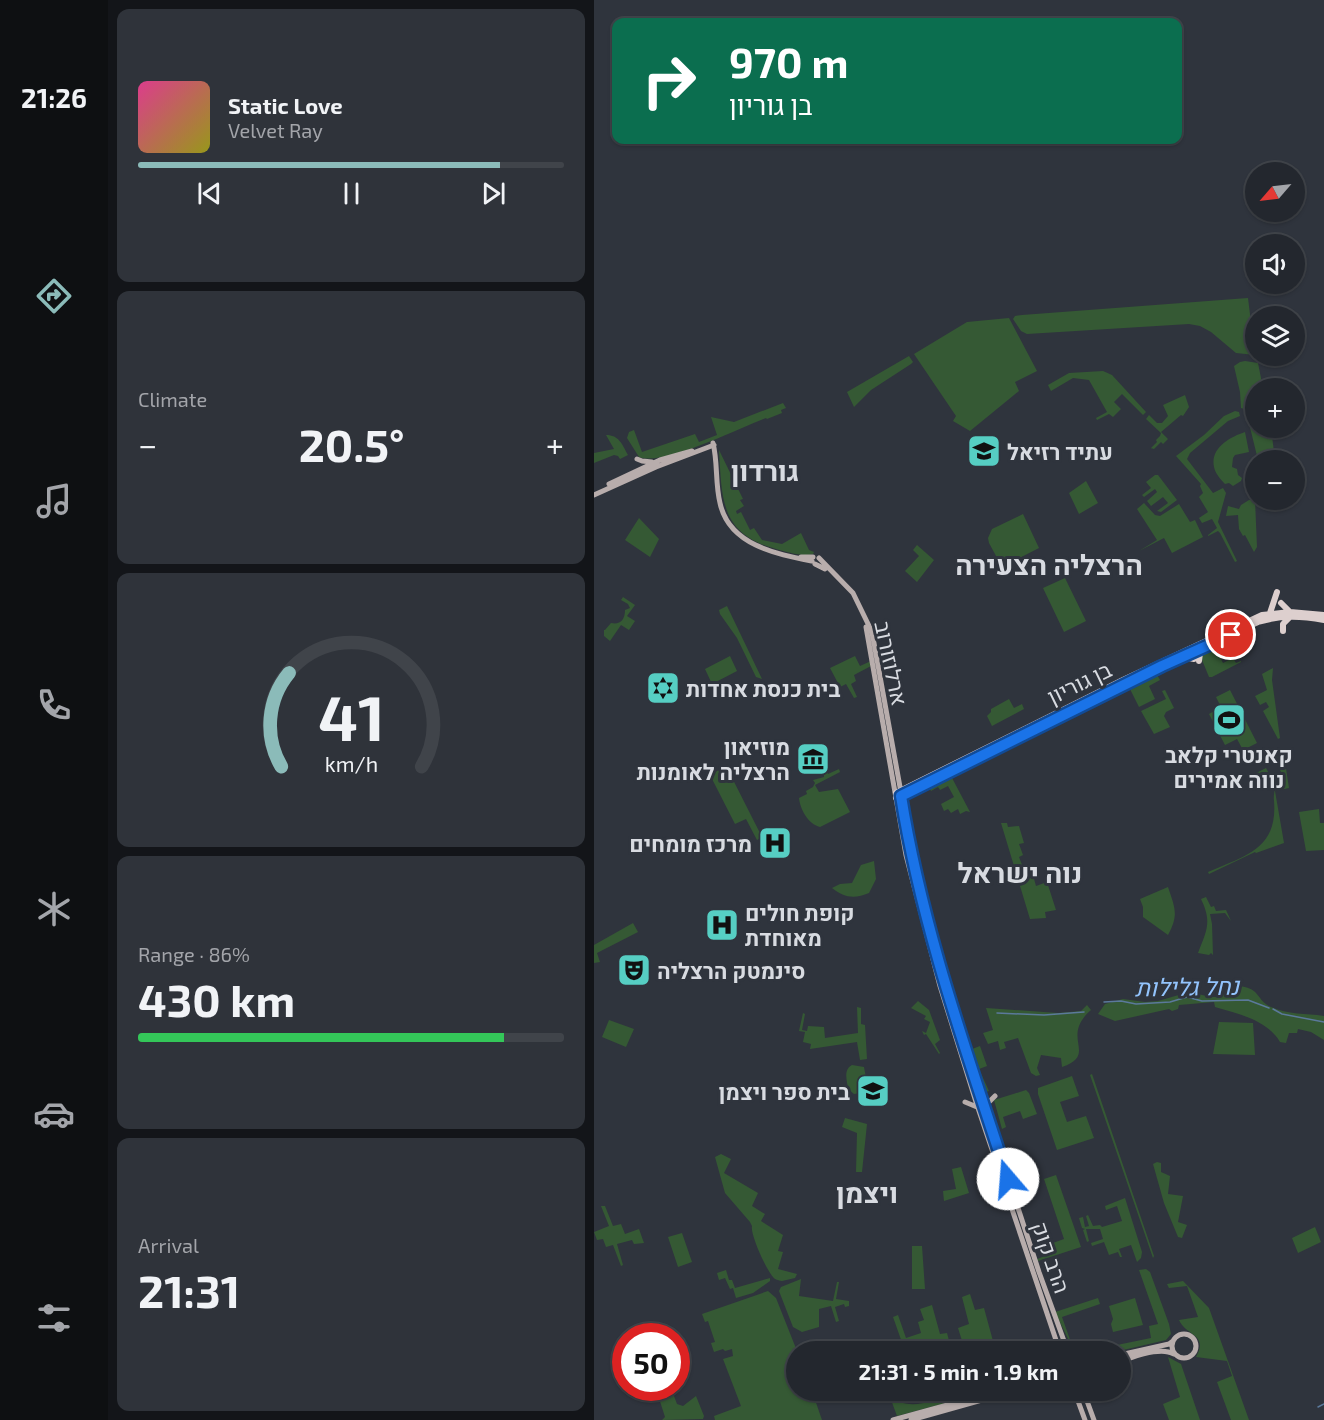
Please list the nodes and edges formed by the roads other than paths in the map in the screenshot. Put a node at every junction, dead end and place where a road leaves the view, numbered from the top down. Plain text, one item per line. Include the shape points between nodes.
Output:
1 (714, 444) junction
2 (702, 450) junction
3 (717, 458) junction
4 (660, 460) junction
5 (629, 474) junction
6 (594, 494) edge
7 (815, 560) junction
8 (1276, 592) dead end
9 (1281, 603) dead end
10 (1290, 614) junction
11 (1324, 615) edge
12 (1276, 616) junction
13 (1324, 620) edge
14 (1283, 630) dead end
15 (1207, 645) junction
16 (1173, 661) junction
17 (897, 798) junction
18 (939, 981) junction
19 (934, 987) dead end
20 (972, 1090) junction
21 (995, 1096) dead end
22 (979, 1108) junction
23 (991, 1126) junction
24 (1056, 1341) edge
25 (1064, 1341) edge
26 (1173, 1341) junction
27 (1131, 1352) edge
28 (1179, 1357) junction
29 (1131, 1359) edge
30 (962, 1401) edge
31 (979, 1401) edge
32 (1078, 1401) edge
33 (1087, 1401) edge
34 (893, 1420) edge
35 (911, 1420) edge
36 (1085, 1420) edge
37 (1094, 1420) edge

1 - 2 main road
1 - 3 main road
1 - 4 main road
1 - 7 main road via 722,502 731,523 756,545
2 - 3 main road via 712,451
2 - 6 main road
3 - 7 main road via 720,503 733,529 756,547
4 - 5 main road
4 - 5 main road via 635,459
5 - 6 main road
7 - 17 main road, ארלוזורוב via 853,593 872,632
8 - 12 main road
9 - 10 main road
10 - 11 main road
10 - 12 main road
10 - 13 main road
10 - 14 main road
12 - 15 main road, בן גוריון
12 - 17 main road, בן גוריון via 1262,615 1152,666
15 - 16 main road, בן גוריון
15 - 16 main road via 1196,660
16 - 17 main road, בן גוריון via 1058,718 1053,727 1042,726
17 - 18 main road, הרב קוק via 908,861
17 - 23 main road, הרב קוק via 945,985
18 - 19 main road
18 - 20 main road, הרב קוק
20 - 22 main road, הרב קוק
20 - 22 main road via 965,1102
21 - 23 main road via 987,1106
22 - 24 main road, הרב קוק
23 - 25 main road, הרב קוק
26 - 27 main road
26 - 28 main road via 1173,1350
26 - 28 main road via 1185,1334 1196,1343 1192,1355
28 - 29 main road via 1167,1351
30 - 34 main road
31 - 35 main road
32 - 36 main road
33 - 37 main road

